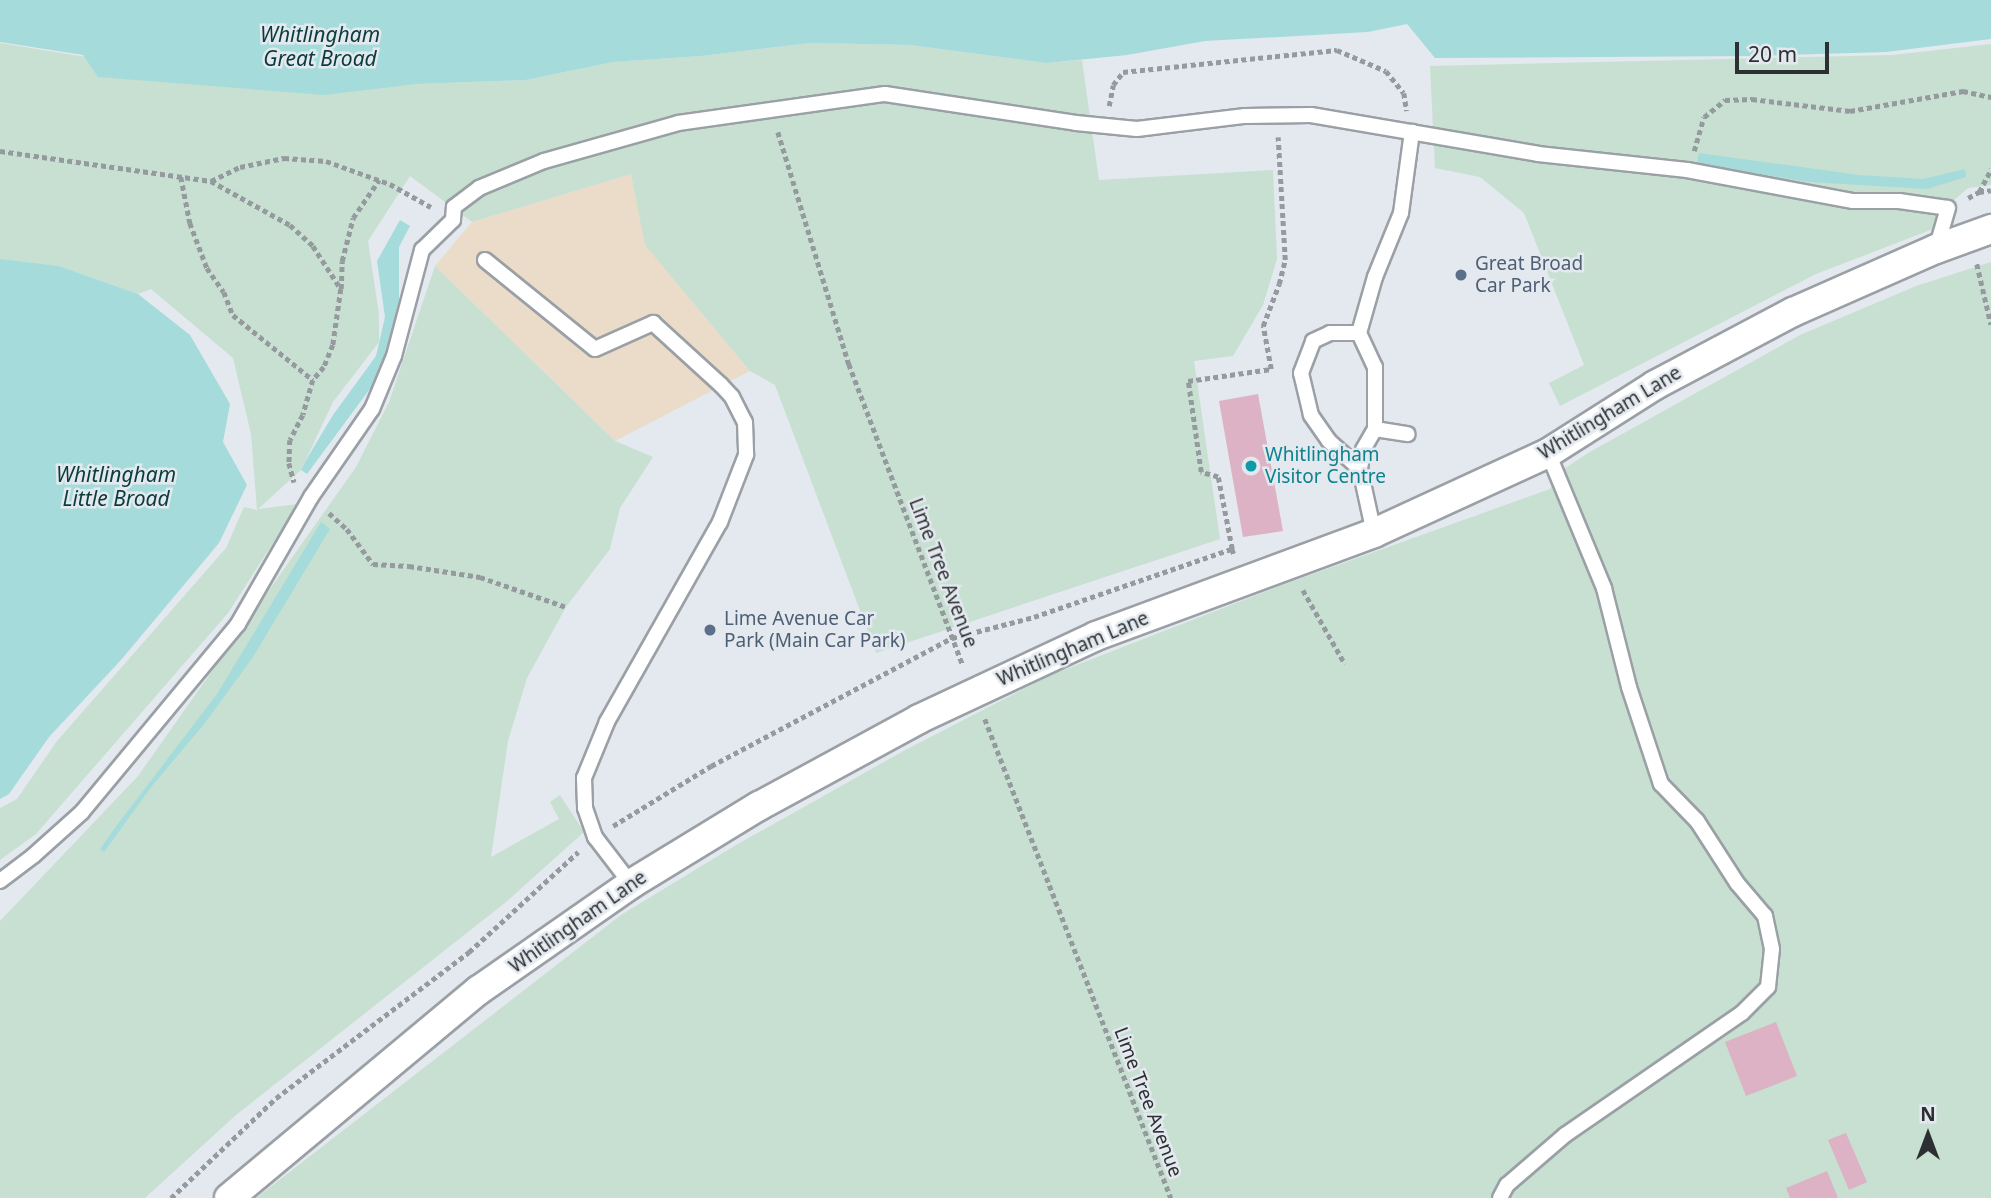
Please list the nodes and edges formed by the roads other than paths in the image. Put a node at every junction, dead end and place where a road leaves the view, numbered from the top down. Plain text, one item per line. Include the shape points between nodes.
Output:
1 (1412, 132) junction
2 (1991, 229) edge
3 (1936, 249) junction
4 (485, 260) dead end
5 (1359, 334) junction
6 (1376, 429) junction
7 (1408, 434) dead end
8 (1548, 453) junction
9 (1360, 469) junction
10 (1374, 534) junction
11 (0, 881) edge
12 (631, 884) junction
13 (229, 1198) edge
14 (1500, 1198) edge

1 - 3 lane via 1538,153 1687,170 1853,201 1948,208
1 - 5 lane via 1401,213 1374,277
1 - 11 lane via 1311,115 1245,116 1136,129 885,94 678,124 544,162 480,188 454,207 453,219 422,250 394,356 372,410 311,496 238,624 82,812
2 - 3 street, Whitlingham Lane
3 - 8 street, Whitlingham Lane via 1793,312 1666,379
4 - 12 lane via 595,349 653,323 721,385 745,422 746,455 720,522 607,722 583,778 585,808 595,837
5 - 6 lane via 1374,367
5 - 9 lane via 1330,333 1312,341 1301,373 1311,415 1329,441
6 - 7 lane
6 - 9 lane via 1363,450
8 - 10 street, Whitlingham Lane
8 - 14 lane via 1604,588 1629,687 1661,784 1697,821 1737,883 1765,916 1772,949 1768,987 1742,1013 1565,1135 1507,1185
9 - 10 lane
10 - 12 street, Whitlingham Lane via 1096,636 974,692 760,806
12 - 13 street, Whitlingham Lane via 480,990

